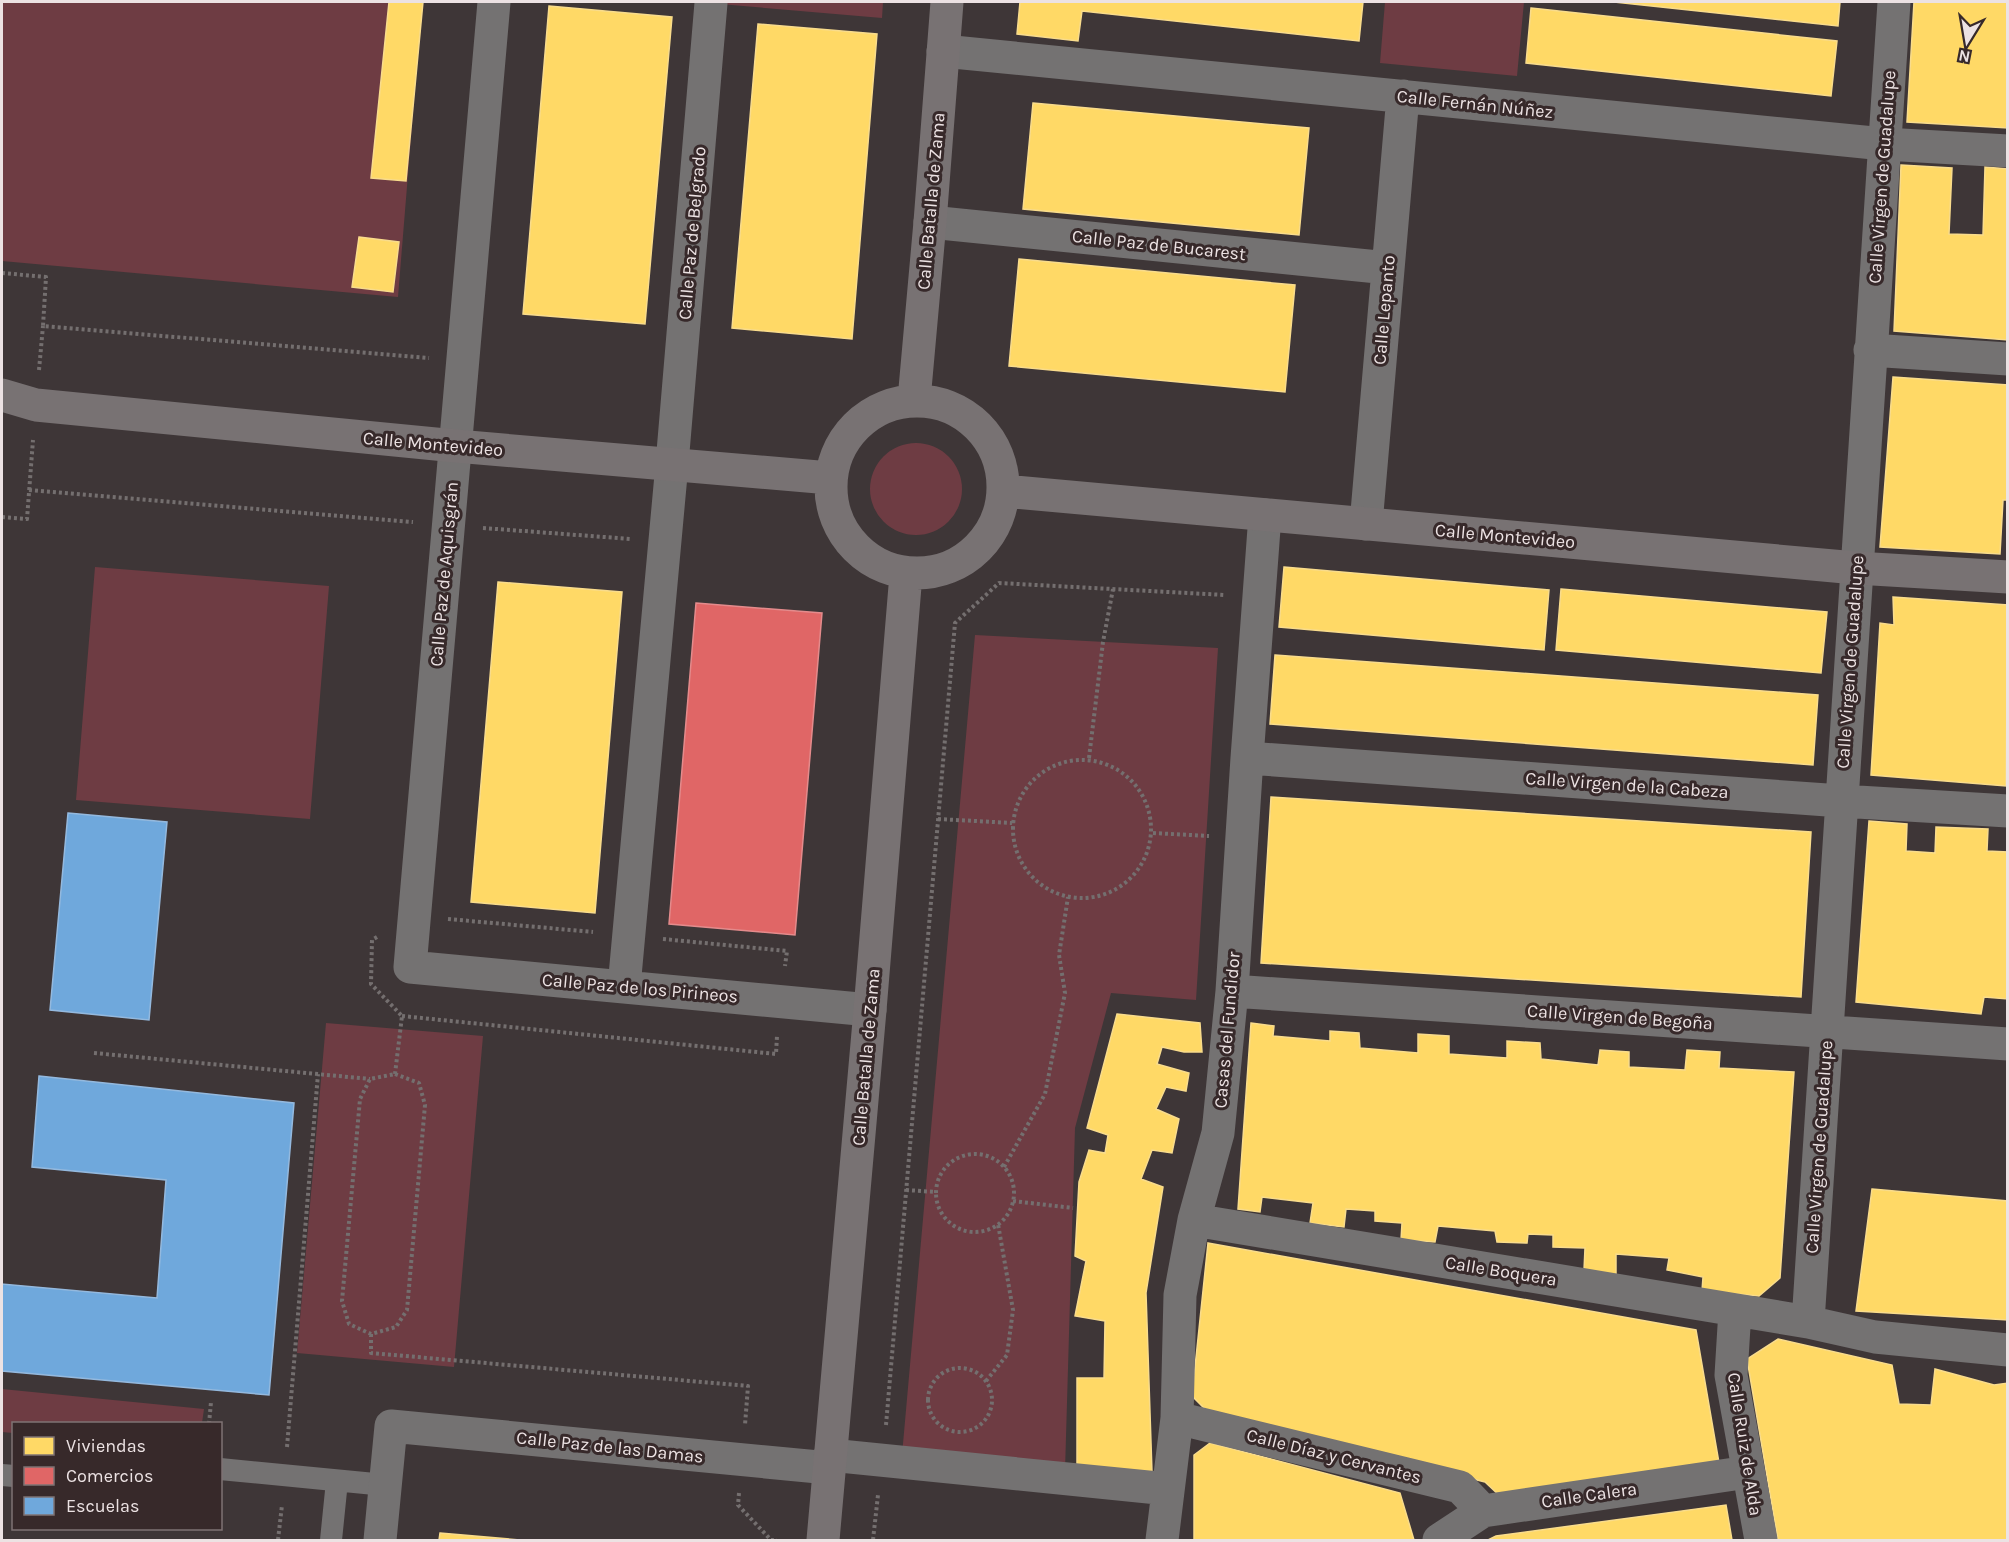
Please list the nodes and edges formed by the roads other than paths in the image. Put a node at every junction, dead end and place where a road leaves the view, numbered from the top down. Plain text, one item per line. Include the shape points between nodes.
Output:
1 (494, 2) edge
2 (947, 2) edge
3 (1894, 2) edge
4 (711, 3) edge
5 (943, 51) junction
6 (1403, 96) junction
7 (1884, 144) junction
8 (2007, 151) edge
9 (930, 222) junction
10 (1388, 268) junction
11 (1870, 350) junction
12 (2007, 359) edge
13 (2, 395) edge
14 (914, 400) junction
15 (36, 405) junction
16 (2, 412) edge
17 (456, 446) junction
18 (672, 464) junction
19 (830, 477) junction
20 (1003, 491) junction
21 (1265, 514) junction
22 (1366, 524) junction
23 (1857, 568) junction
24 (906, 574) junction
25 (2007, 577) edge
26 (1247, 758) junction
27 (1841, 801) junction
28 (2007, 811) edge
29 (410, 967) joint
30 (624, 987) junction
31 (1232, 991) junction
32 (870, 1010) junction
33 (1826, 1031) junction
34 (2007, 1044) edge
35 (1194, 1220) junction
36 (1735, 1311) junction
37 (1808, 1322) junction
38 (2007, 1350) edge
39 (1177, 1418) junction
40 (830, 1461) junction
41 (222, 1469) edge
42 (1748, 1472) junction
43 (337, 1481) junction
44 (385, 1485) junction
45 (1168, 1489) junction
46 (1483, 1511) junction
47 (331, 1540) edge
48 (381, 1540) edge
49 (823, 1540) edge
50 (1162, 1540) edge
51 (1439, 1540) edge
52 (1761, 1540) edge

1 - 17 street, Calle Paz de Aquisgrán
2 - 5 street, Calle Batalla de Zama
3 - 7 street, Calle Virgen de Guadalupe
4 - 18 street, Calle Paz de Belgrado
5 - 6 street, Calle Fernán Núñez
5 - 9 street, Calle Batalla de Zama
6 - 7 street, Calle Fernán Núñez
6 - 10 street, Calle Lepanto
7 - 8 street, Calle Fernán Núñez
7 - 11 street, Calle Virgen de Guadalupe
9 - 10 street, Calle Paz de Bucarest
9 - 14 street, Calle Batalla de Zama
10 - 22 street, Calle Lepanto
11 - 12 street
11 - 23 street, Calle Virgen de Guadalupe
13 - 15 street, Calle Montevideo
14 - 19 street via 884,407 857,423 839,448
14 - 20 street via 934,402 971,419 996,452
15 - 16 street, Calle Montevideo
15 - 17 street, Calle Montevideo
17 - 18 street, Calle Montevideo
17 - 29 street, Calle Paz de Aquisgrán
18 - 19 street, Calle Montevideo
18 - 30 street, Calle Paz de Belgrado
19 - 24 street via 832,511 848,541 874,563
20 - 21 street, Calle Montevideo
20 - 24 street via 998,519 983,543 961,562 934,572
21 - 22 street, Calle Montevideo
21 - 26 street, Casas del Fundidor
22 - 23 street, Calle Montevideo
23 - 25 street, Calle Montevideo
23 - 27 street, Calle Virgen de Guadalupe
24 - 32 street, Calle Batalla de Zama
26 - 27 street, Calle Virgen de la Cabeza
26 - 31 street, Casas del Fundidor
27 - 28 street, Calle Virgen de la Cabeza
27 - 33 street, Calle Virgen de Guadalupe
29 - 30 street, Calle Paz de los Pirineos
30 - 32 street, Calle Paz de los Pirineos
31 - 33 street, Calle Virgen de Begoña
31 - 35 street, Casas del Fundidor via 1218,1133
32 - 40 street, Calle Batalla de Zama
33 - 34 street, Calle Virgen de Begoña
33 - 37 street, Calle Virgen de Guadalupe
35 - 36 street, Calle Boquera
35 - 39 street, Casas del Fundidor via 1180,1296
36 - 37 street, Calle Boquera
36 - 42 street, Calle Ruiz de Alda via 1731,1375
37 - 38 street, Calle Boquera via 1875,1337
39 - 45 street, Casas del Fundidor
39 - 46 street, Calle Díaz y Cervantes via 1460,1487
40 - 44 street, Calle Paz de las Damas via 742,1460 391,1426
40 - 45 street, Calle Paz de las Damas via 883,1460
40 - 49 street, Calle Batalla de Zama
41 - 43 lane
42 - 46 street, Calle Calera
42 - 52 street, Calle Ruiz de Alda
43 - 44 lane
43 - 47 lane
44 - 48 street
45 - 50 street, Casas del Fundidor
46 - 51 street, Calle Calera

